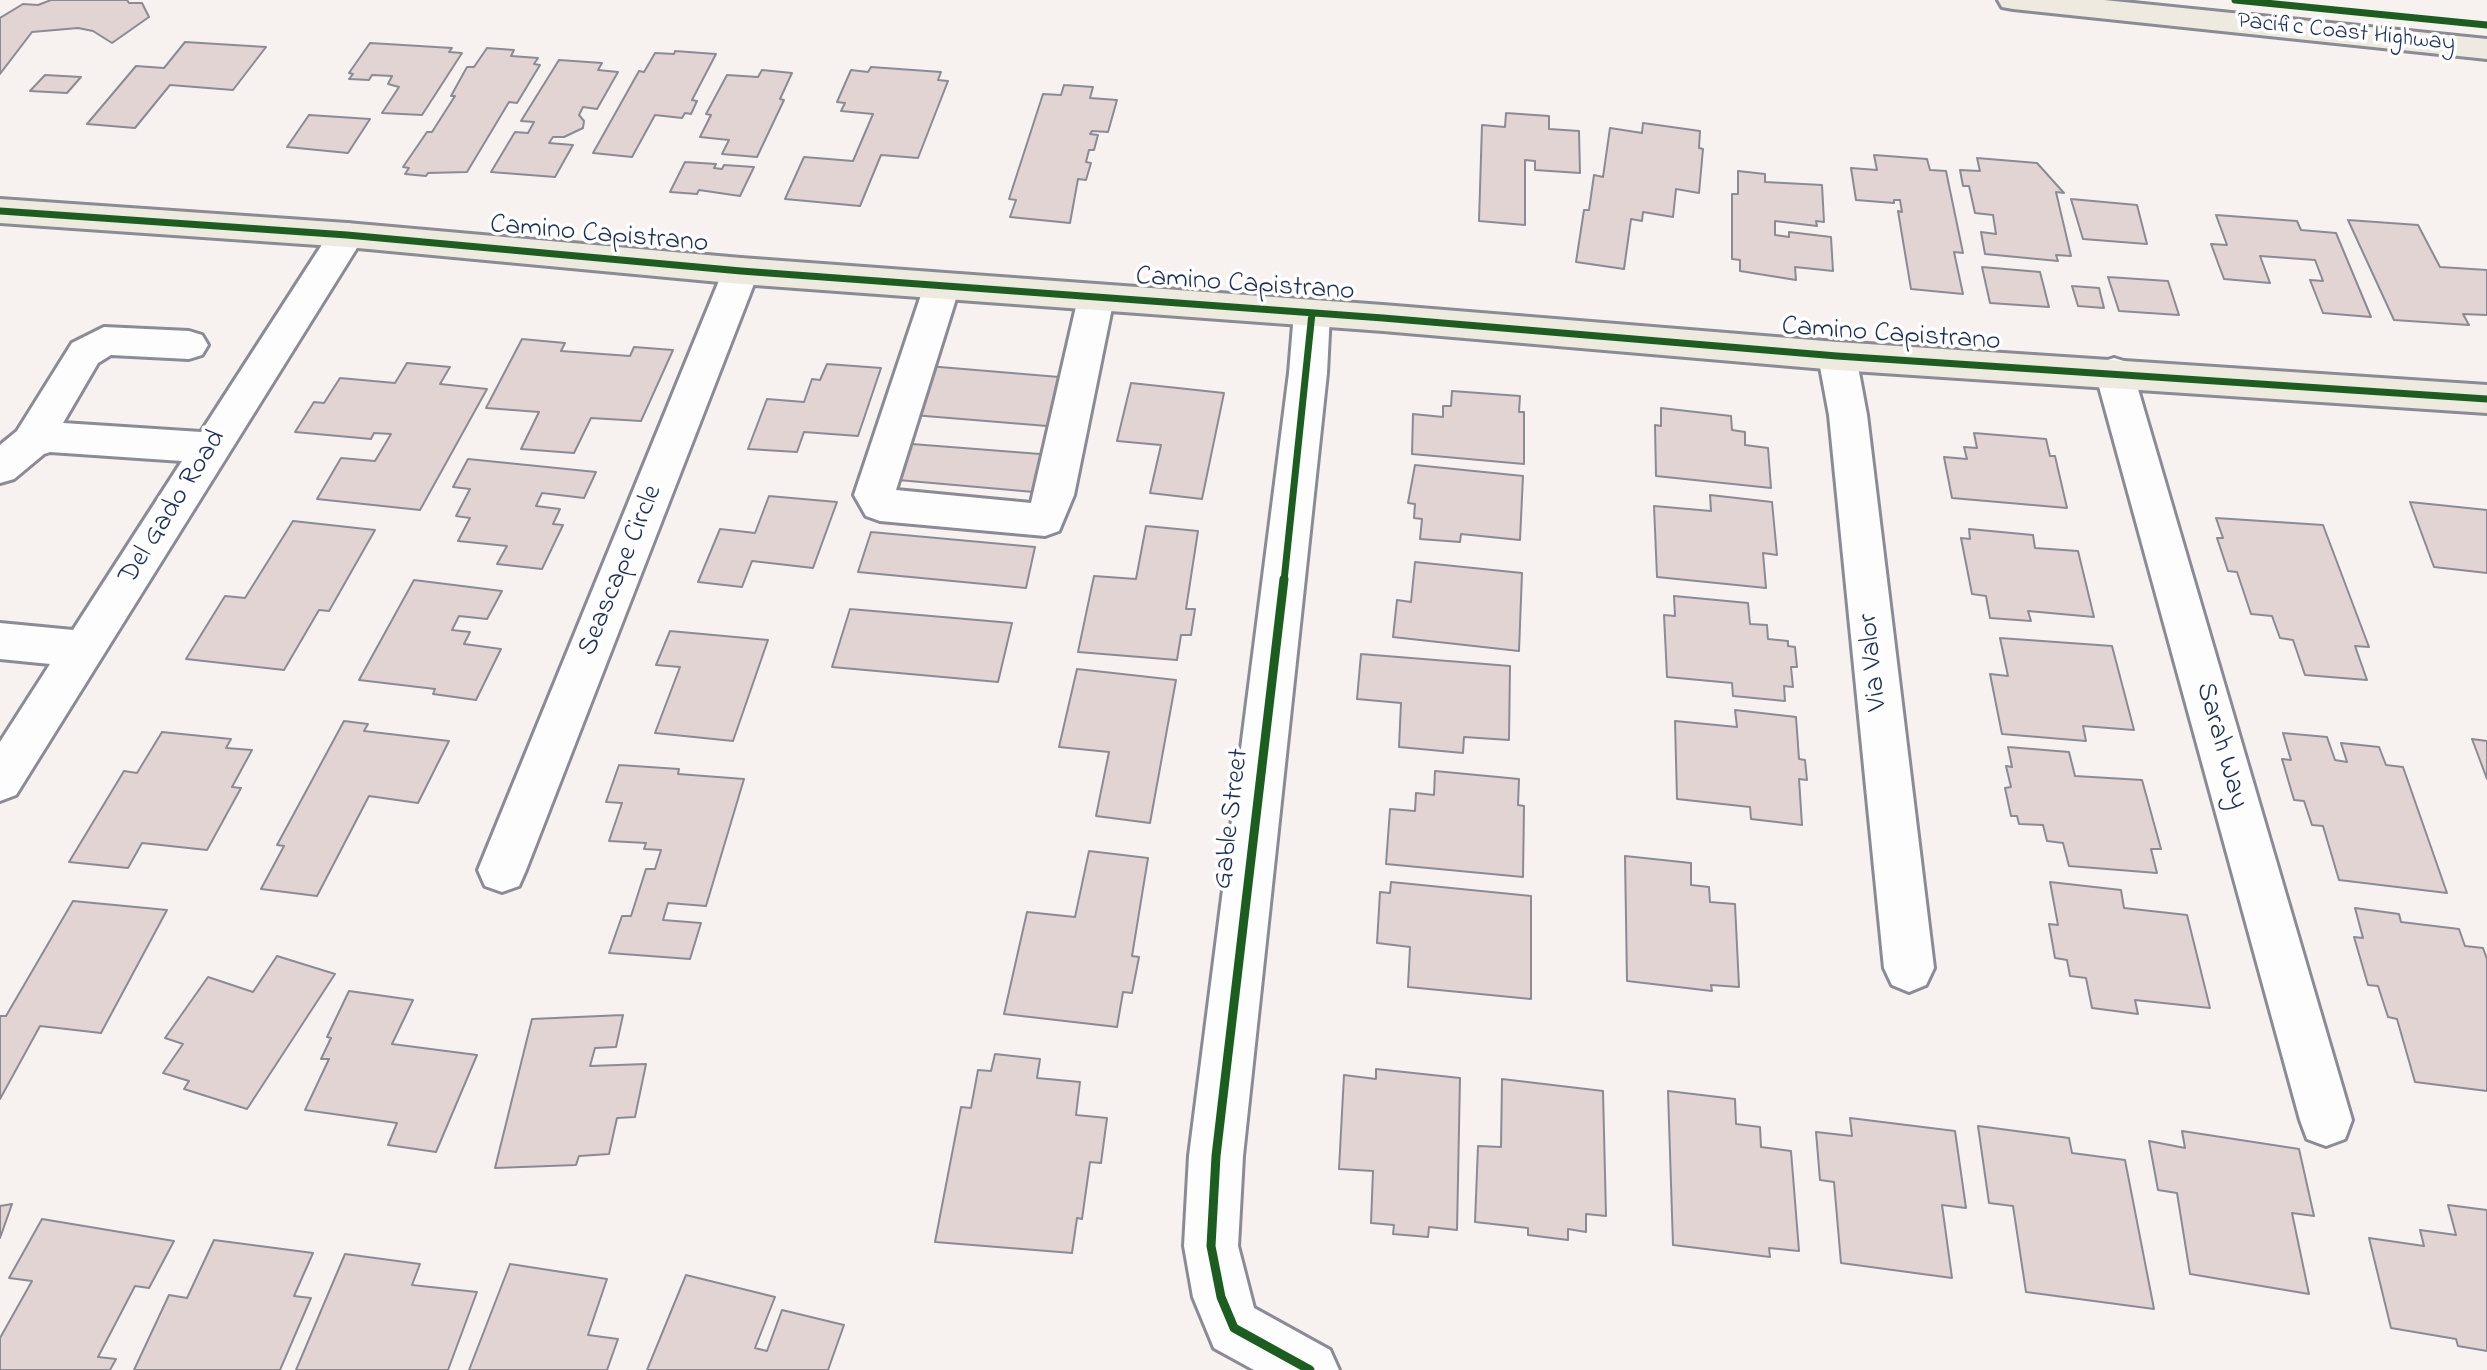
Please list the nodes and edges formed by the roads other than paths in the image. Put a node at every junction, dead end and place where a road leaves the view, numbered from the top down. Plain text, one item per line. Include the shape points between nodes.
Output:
1 (2013, 0) edge
2 (2487, 49) edge
3 (0, 211) edge
4 (347, 235) junction
5 (741, 271) junction
6 (942, 286) junction
7 (1096, 298) junction
8 (1312, 313) junction
9 (189, 345) dead end
10 (1837, 356) junction
11 (2114, 372) junction
12 (2487, 399) edge
13 (31, 442) junction
14 (212, 448) junction
15 (0, 468) edge
16 (0, 641) edge
17 (84, 649) junction
18 (0, 781) edge
19 (502, 870) dead end
20 (1909, 968) dead end
21 (2326, 1120) dead end
22 (1310, 1370) edge

1 - 2 main road, Pacific Coast Highway
3 - 4 main road, Camino Capistrano
4 - 5 main road, Camino Capistrano
4 - 14 street, Del Gado Road
5 - 6 main road, Camino Capistrano
5 - 19 street, Seascape Circle
6 - 7 main road, Camino Capistrano
6 - 7 street via 874,495 880,505 1045,520
7 - 8 main road, Camino Capistrano
8 - 10 main road, Camino Capistrano
8 - 22 street, Gable Street via 1216,1156 1211,1246 1221,1297 1234,1328
9 - 13 street via 104,341 85,353
10 - 11 main road, Camino Capistrano
10 - 20 street, Via Valor via 1848,415
11 - 12 main road, Camino Capistrano
11 - 21 street, Sarah Way
13 - 14 street via 50,437
13 - 15 street
14 - 17 street, Del Gado Road
16 - 17 street
17 - 18 street, Del Gado Road

